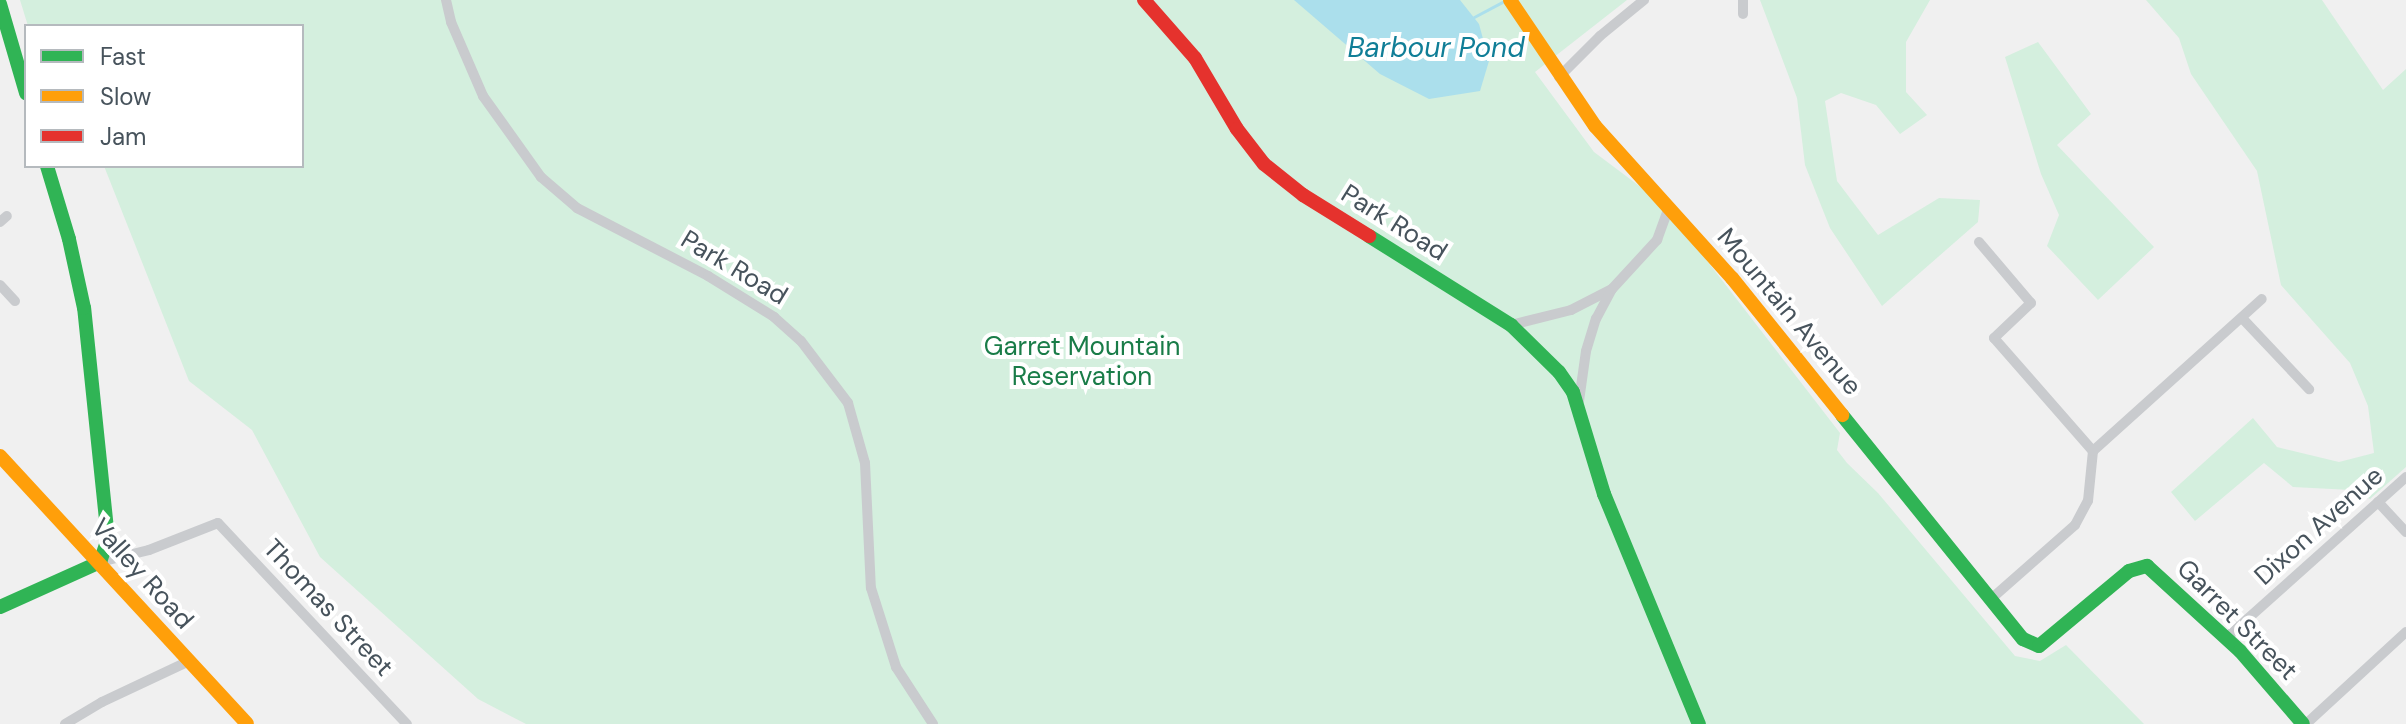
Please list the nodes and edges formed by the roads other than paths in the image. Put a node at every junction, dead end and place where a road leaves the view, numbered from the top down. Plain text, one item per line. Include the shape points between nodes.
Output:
1 (446, 0) edge
2 (1144, 0) edge
3 (1510, 0) edge
4 (1644, 0) edge
5 (1743, 0) edge
6 (0, 4) edge
7 (1743, 14) dead end
8 (1559, 77) junction
9 (24, 86) edge
10 (48, 168) edge
11 (1669, 207) junction
12 (1979, 242) dead end
13 (0, 285) edge
14 (1612, 289) junction
15 (2262, 299) dead end
16 (15, 301) dead end
17 (2242, 318) junction
18 (1511, 325) junction
19 (2309, 389) dead end
20 (1578, 411) junction
21 (2093, 451) junction
22 (0, 456) edge
23 (2406, 477) edge
24 (2378, 502) junction
25 (2406, 532) edge
26 (100, 562) junction
27 (1991, 599) junction
28 (0, 607) edge
29 (2406, 632) edge
30 (2225, 639) junction
31 (2039, 646) joint
32 (189, 661) junction
33 (65, 724) edge
34 (247, 724) edge
35 (407, 724) edge
36 (933, 724) edge
37 (1699, 724) edge
38 (2304, 724) edge

1 - 36 street, Park Road via 483,96 541,177 577,208 774,317 801,341 848,403 865,463 871,588 896,667
2 - 18 street, Park Road via 1195,58 1264,164 1303,195
3 - 8 street, Mountain Avenue
4 - 8 street
5 - 7 street
6 - 9 street
8 - 11 street, Mountain Avenue via 1595,126
10 - 26 street via 84,308 108,539
11 - 14 street, Park Road via 1657,240
11 - 27 street, Mountain Avenue
12 - 21 street via 2031,303 1994,338
13 - 16 street
14 - 18 street, Park Road via 1571,310
14 - 20 street, Park Road via 1586,351
15 - 17 street
17 - 19 street
17 - 21 street
18 - 20 street, Park Road via 1559,372
20 - 37 street, Park Road via 1604,494
21 - 27 street via 2088,501 2075,525
22 - 26 street, Valley Road
23 - 24 street, Dixon Avenue
24 - 25 street
24 - 30 street, Dixon Avenue
26 - 28 street
26 - 32 street, Valley Road
26 - 35 street, Thomas Street via 218,523
27 - 31 street, Mountain Avenue via 2023,639
29 - 38 street
30 - 31 street, Garret Street via 2147,566 2129,571
30 - 38 street, Garret Street
32 - 33 street
32 - 34 street, Valley Road

